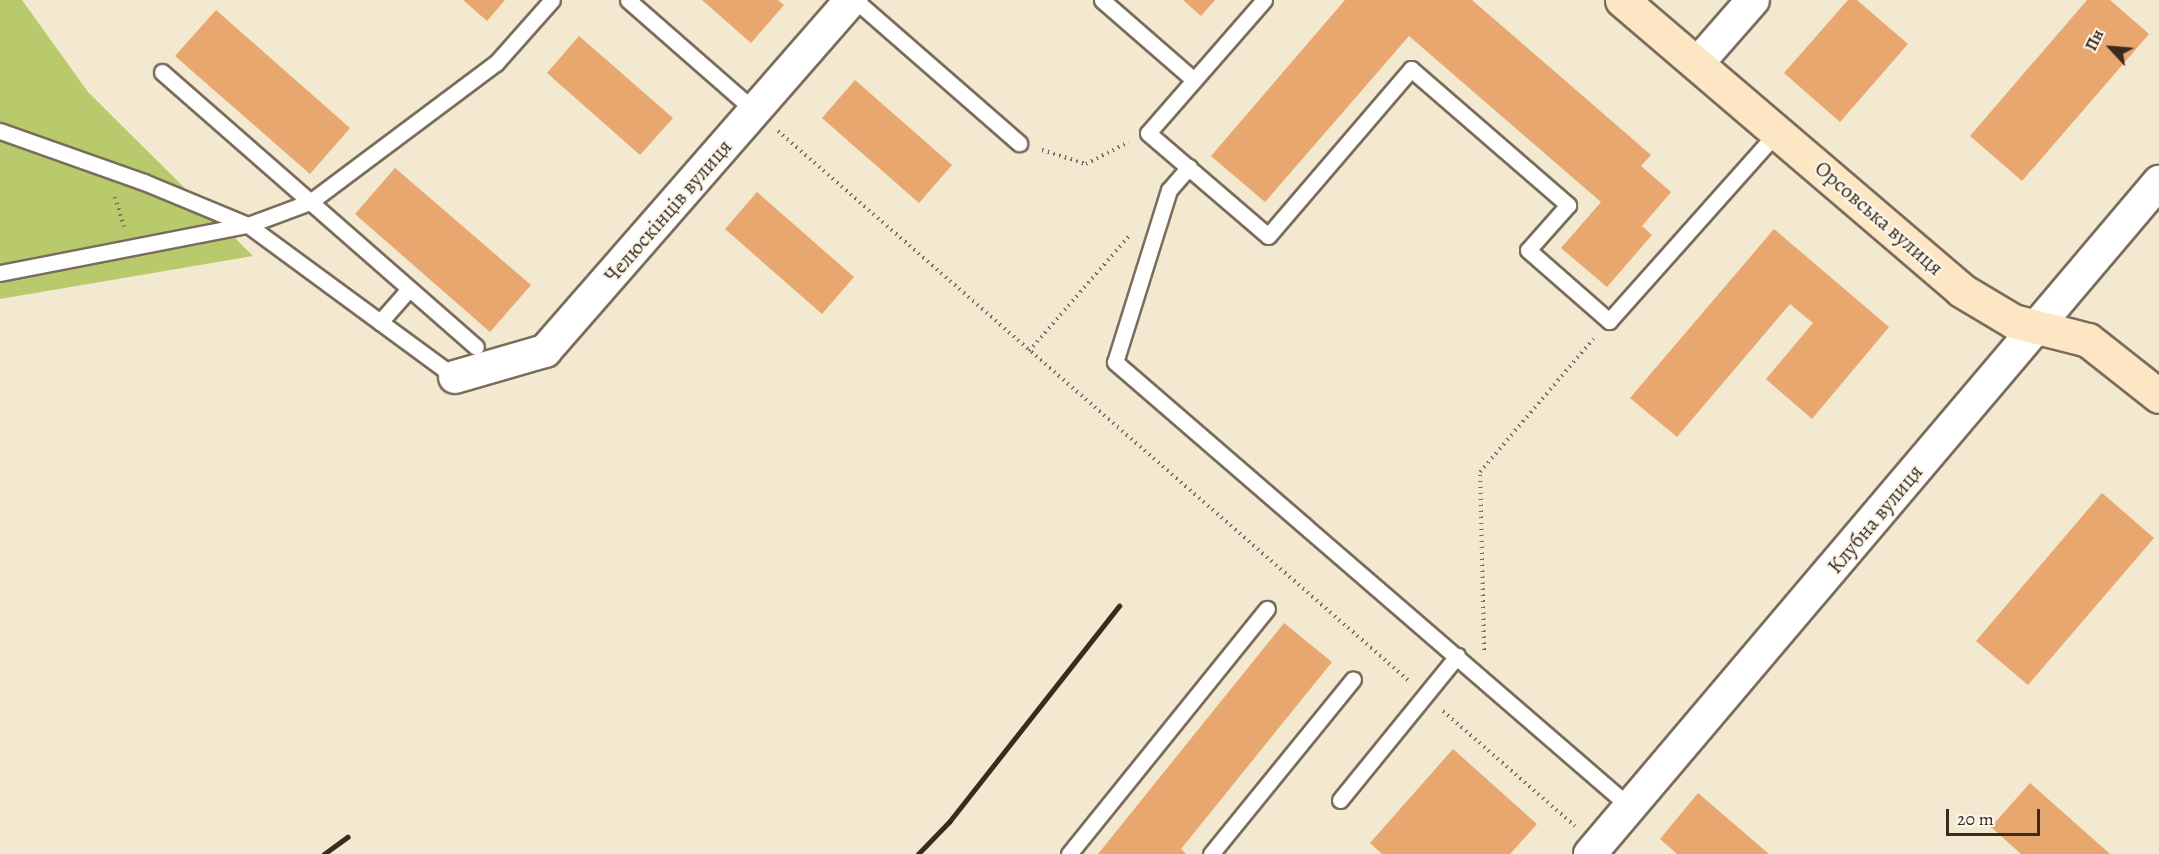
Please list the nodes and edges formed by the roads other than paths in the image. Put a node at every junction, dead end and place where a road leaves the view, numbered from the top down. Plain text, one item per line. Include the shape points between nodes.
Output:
1 (552, 0) edge
2 (628, 0) edge
3 (853, 0) edge
4 (1102, 0) edge
5 (1264, 0) edge
6 (1622, 0) edge
7 (1753, 0) edge
8 (1697, 64) junction
9 (162, 72) dead end
10 (1194, 80) junction
11 (754, 111) junction
12 (0, 131) edge
13 (1778, 131) junction
14 (1019, 143) road end
15 (1189, 167) junction
16 (2159, 182) edge
17 (309, 202) junction
18 (248, 225) junction
19 (0, 273) edge
20 (409, 289) junction
21 (380, 322) junction
22 (2038, 327) junction
23 (476, 347) dead end
24 (455, 378) joint
25 (2159, 396) edge
26 (1267, 609) dead end
27 (1457, 656) junction
28 (1353, 679) dead end
29 (1340, 800) dead end
30 (1630, 807) junction
31 (1594, 849) edge
32 (1069, 854) edge
33 (1211, 854) edge

1 - 17 lane via 496,63
2 - 11 lane
3 - 11 street, Челюскінців вулиця
3 - 14 lane
4 - 10 lane
5 - 10 lane
6 - 8 street, Орсовська вулиця
7 - 8 street
8 - 13 street, Орсовська вулиця
9 - 17 lane
10 - 15 lane via 1149,133
11 - 24 street, Челюскінців вулиця via 546,351
12 - 18 lane
13 - 15 lane via 1610,321 1528,250 1568,205 1412,69 1268,236
13 - 22 street, Орсовська вулиця via 1961,290 2013,321
15 - 27 lane via 1169,190 1115,362
16 - 22 street, Клубна вулиця
17 - 18 lane
17 - 20 lane
18 - 19 lane
18 - 21 lane
20 - 21 lane
20 - 23 lane
21 - 24 lane
22 - 25 street, Орсовська вулиця via 2088,340
22 - 30 street, Клубна вулиця
26 - 32 lane
27 - 29 lane
27 - 30 lane
28 - 33 lane
30 - 31 street, Клубна вулиця

